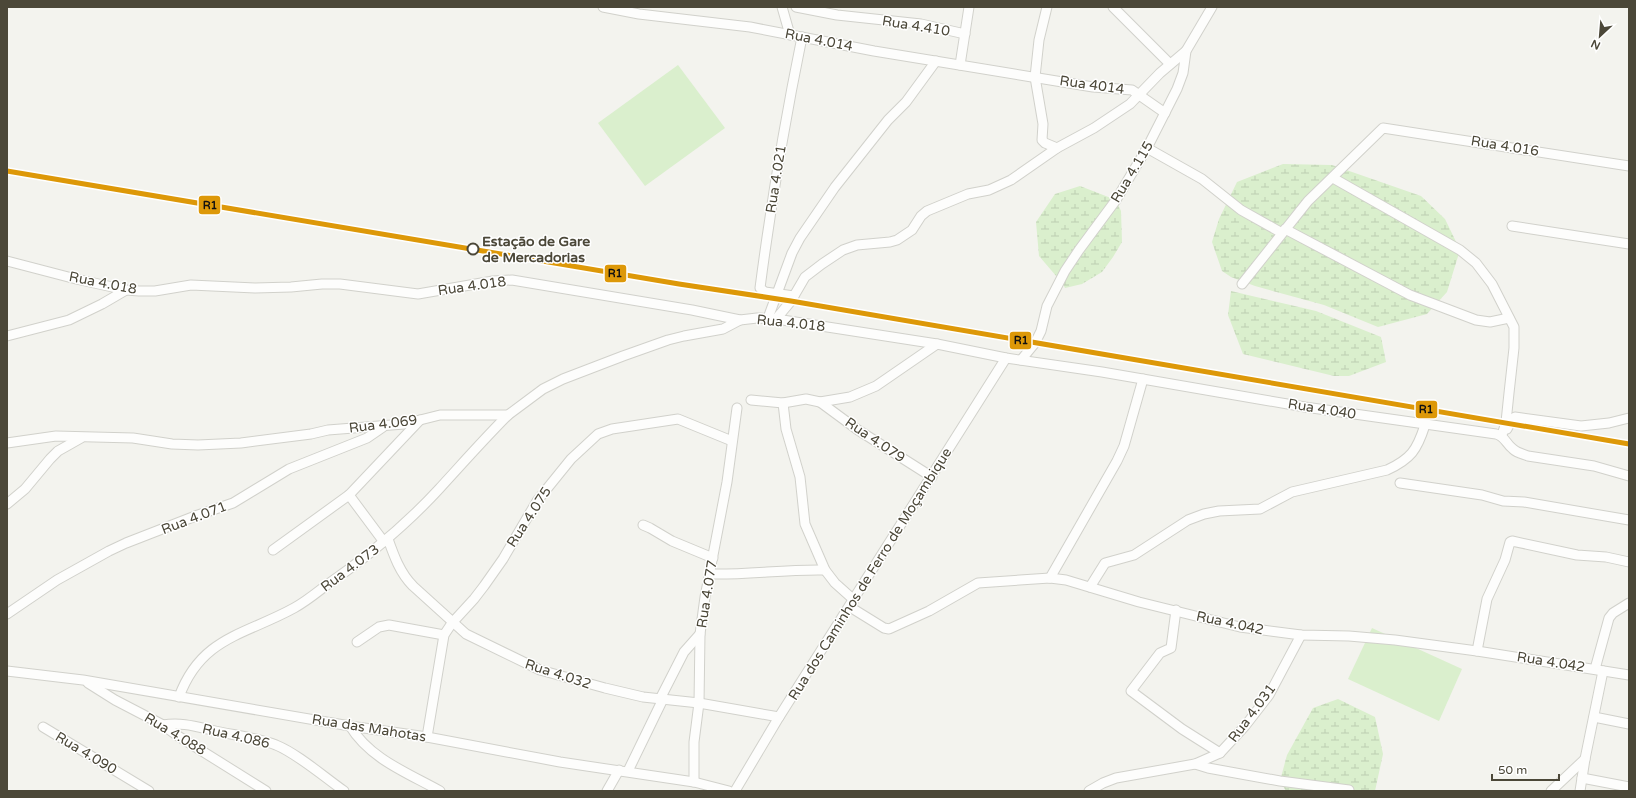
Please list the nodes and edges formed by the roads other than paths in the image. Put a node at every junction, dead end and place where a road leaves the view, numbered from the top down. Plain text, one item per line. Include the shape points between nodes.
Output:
1 (603, 7) edge
2 (782, 7) edge
3 (796, 7) edge
4 (969, 7) edge
5 (1047, 7) edge
6 (1113, 7) edge
7 (1212, 7) edge
8 (965, 34) junction
9 (790, 35) junction
10 (802, 37) junction
11 (1186, 51) junction
12 (936, 61) junction
13 (1170, 64) junction
14 (960, 65) junction
15 (1035, 77) junction
16 (1140, 95) junction
17 (1165, 113) junction
18 (1057, 148) junction
19 (1147, 148) junction
20 (1629, 166) edge
21 (1333, 178) junction
22 (1512, 226) dead end
23 (1283, 231) junction
24 (1629, 244) edge
25 (7, 261) edge
26 (1242, 284) dead end
27 (126, 290) junction
28 (777, 294) junction
29 (794, 296) junction
30 (1509, 318) junction
31 (772, 319) junction
32 (740, 320) junction
33 (7, 336) edge
34 (937, 344) junction
35 (1006, 358) junction
36 (1021, 360) junction
37 (1143, 379) junction
38 (751, 400) dead end
39 (820, 402) junction
40 (783, 403) junction
41 (737, 408) dead end
42 (508, 415) junction
43 (1629, 418) edge
44 (420, 420) junction
45 (1425, 425) junction
46 (383, 427) junction
47 (1502, 435) junction
48 (81, 438) junction
49 (732, 441) junction
50 (7, 443) edge
51 (1629, 476) edge
52 (932, 477) junction
53 (1400, 483) dead end
54 (349, 495) junction
55 (7, 504) edge
56 (1629, 520) edge
57 (643, 525) dead end
58 (386, 540) junction
59 (273, 550) dead end
60 (713, 558) junction
61 (1629, 562) edge
62 (825, 570) junction
63 (710, 574) junction
64 (1050, 578) junction
65 (1090, 588) junction
66 (852, 603) junction
67 (1629, 603) edge
68 (1176, 610) junction
69 (7, 614) edge
70 (452, 623) junction
71 (700, 634) junction
72 (444, 635) junction
73 (1301, 635) junction
74 (357, 642) dead end
75 (1478, 651) junction
76 (7, 670) edge
77 (1599, 670) junction
78 (1629, 675) edge
79 (83, 680) junction
80 (179, 697) junction
81 (662, 699) junction
82 (699, 703) junction
83 (779, 717) junction
84 (1594, 717) junction
85 (1629, 724) edge
86 (163, 725) junction
87 (350, 726) junction
88 (43, 727) dead end
89 (427, 737) junction
90 (1220, 753) junction
91 (1585, 759) junction
92 (1195, 764) junction
93 (618, 770) junction
94 (628, 771) junction
95 (1582, 778) junction
96 (694, 782) junction
97 (1286, 787) edge
98 (1629, 787) edge
99 (1349, 790) edge
100 (149, 791) edge
101 (266, 791) edge
102 (344, 791) edge
103 (440, 791) edge
104 (607, 791) edge
105 (729, 791) edge
106 (735, 791) edge
107 (1089, 791) edge
108 (1551, 791) edge
109 (1580, 791) edge

1 - 9 street, Rua 4.014
2 - 9 street
3 - 8 street, Rua 4.410 via 921,24
4 - 8 street
5 - 15 street via 1039,40
6 - 13 street
7 - 11 street, Rua 4.115
8 - 14 street
9 - 10 street, Rua 4.014
10 - 12 street, Rua 4.014
10 - 28 street, Rua 4.021 via 785,122 760,288 765,292
11 - 13 street
11 - 17 street, Rua 4.115 via 1183,73
12 - 14 street, Rua 4.014
12 - 28 street via 823,204 792,253
13 - 16 street
14 - 15 street, Rua 4.014
15 - 16 street, Rua 4014 via 1093,87 1132,90
15 - 18 street via 1043,124 1042,140
16 - 17 street, Rua 4014
16 - 18 street via 1094,128
17 - 19 street, Rua 4.115
18 - 29 street via 1011,180 989,190 968,194 927,210 912,230 897,240 857,245 843,250 809,273
19 - 23 street via 1202,179 1241,210
19 - 36 street, Rua 4.115 via 1116,200 1066,271 1047,306 1041,331
20 - 21 street, Rua 4.016 via 1386,128
21 - 23 street via 1308,201
21 - 30 street via 1468,256 1492,284
22 - 24 street
23 - 26 street
23 - 30 street via 1410,295 1476,320 1490,322
25 - 27 street, Rua 4.018
27 - 32 street, Rua 4.018 via 155,291 191,285 255,288 340,284 418,294 512,280
27 - 33 street via 69,320
28 - 29 street, Rua 4.021
28 - 31 street
29 - 31 street
30 - 47 street via 1514,328 1514,348 1506,422
31 - 32 street, Rua 4.018
31 - 34 street, Rua 4.018
32 - 42 street via 723,329 668,340 563,379 543,389
34 - 35 street, Rua 4.018
34 - 39 street via 876,386 838,400
35 - 36 street, Rua 4.040
35 - 52 street, Rua dos Caminhos de Ferro de Moçambique
36 - 37 street, Rua 4.040
37 - 45 street, Rua 4.040
37 - 64 street via 1124,446 1117,461
38 - 40 street
39 - 40 street via 806,399
39 - 52 street, Rua 4.079
40 - 62 street via 786,429 800,477 805,524
41 - 49 street, Rua 4.077
42 - 44 street, Rua 4.069 via 440,415
42 - 58 street, Rua 4.073 via 438,490
43 - 47 street via 1581,426 1515,417
44 - 46 street, Rua 4.069
44 - 54 street
45 - 47 street, Rua 4.040
45 - 65 street via 1416,448 1401,464 1387,470 1292,492 1260,509 1224,510 1188,520 1134,555 1105,563
46 - 48 street, Rua 4.069 via 328,430 241,443 198,445 133,438
46 - 69 street, Rua 4.071 via 367,438 289,469 233,503 109,551 57,580
47 - 51 street via 1518,453 1594,466
48 - 50 street, Rua 4.069 via 56,436
48 - 55 street via 58,451 25,489
49 - 60 street, Rua 4.077
49 - 70 street, Rua 4.075 via 678,418 612,429 598,434 571,459 537,501 488,580
52 - 66 street, Rua dos Caminhos de Ferro de Moçambique
53 - 56 street
54 - 58 street, Rua 4.032
54 - 59 street
57 - 60 street via 672,541
58 - 70 street, Rua 4.032 via 406,579
58 - 80 street, Rua 4.073 via 341,576 296,607 227,639 210,650 192,670
60 - 63 street, Rua 4.077
61 - 75 street via 1510,542 1505,560 1487,599
62 - 63 street
62 - 66 street
63 - 71 street, Rua 4.077
64 - 65 street, Rua 4.042
64 - 66 street, Rua 4.042 via 978,583 929,611 889,629 884,628
65 - 68 street, Rua 4.042
66 - 83 street, Rua dos Caminhos de Ferro de Moçambique
67 - 77 street via 1609,618
68 - 73 street, Rua 4.042 via 1240,627
68 - 90 street via 1171,648 1160,653 1131,691 1182,729
70 - 72 street, Rua 4.075
70 - 81 street, Rua 4.032 via 466,634 540,670 604,688
71 - 81 street via 684,652
71 - 82 street, Rua 4.077
72 - 74 street via 389,625 379,627
72 - 89 street, Rua 4.075
73 - 75 street, Rua 4.042 via 1349,636
73 - 90 street, Rua 4.031 via 1268,695 1245,726
75 - 77 street, Rua 4.042
76 - 79 street, Rua das Mahotas
77 - 78 street, Rua 4.042
77 - 84 street
79 - 80 street, Rua das Mahotas
79 - 86 street, Rua 4.088
80 - 87 street, Rua das Mahotas
81 - 82 street, Rua 4.032
81 - 94 street
82 - 83 street, Rua 4.032
82 - 96 street, Rua 4.077 via 694,742
83 - 106 street, Rua dos Caminhos de Ferro de Moçambique
84 - 85 street
84 - 91 street
86 - 101 street, Rua 4.088
86 - 102 street, Rua 4.086 via 178,723 240,734 277,746
87 - 89 street, Rua das Mahotas
87 - 103 street via 376,756
88 - 100 street, Rua 4.090
89 - 93 street, Rua das Mahotas
90 - 92 street, Rua 4.031
91 - 95 street
91 - 108 street
92 - 97 street
92 - 107 street, Rua 4.031 via 1116,778
93 - 94 street, Rua das Mahotas
93 - 104 street
94 - 96 street, Rua das Mahotas
95 - 98 street
95 - 109 street
96 - 105 street, Rua das Mahotas
97 - 99 street

